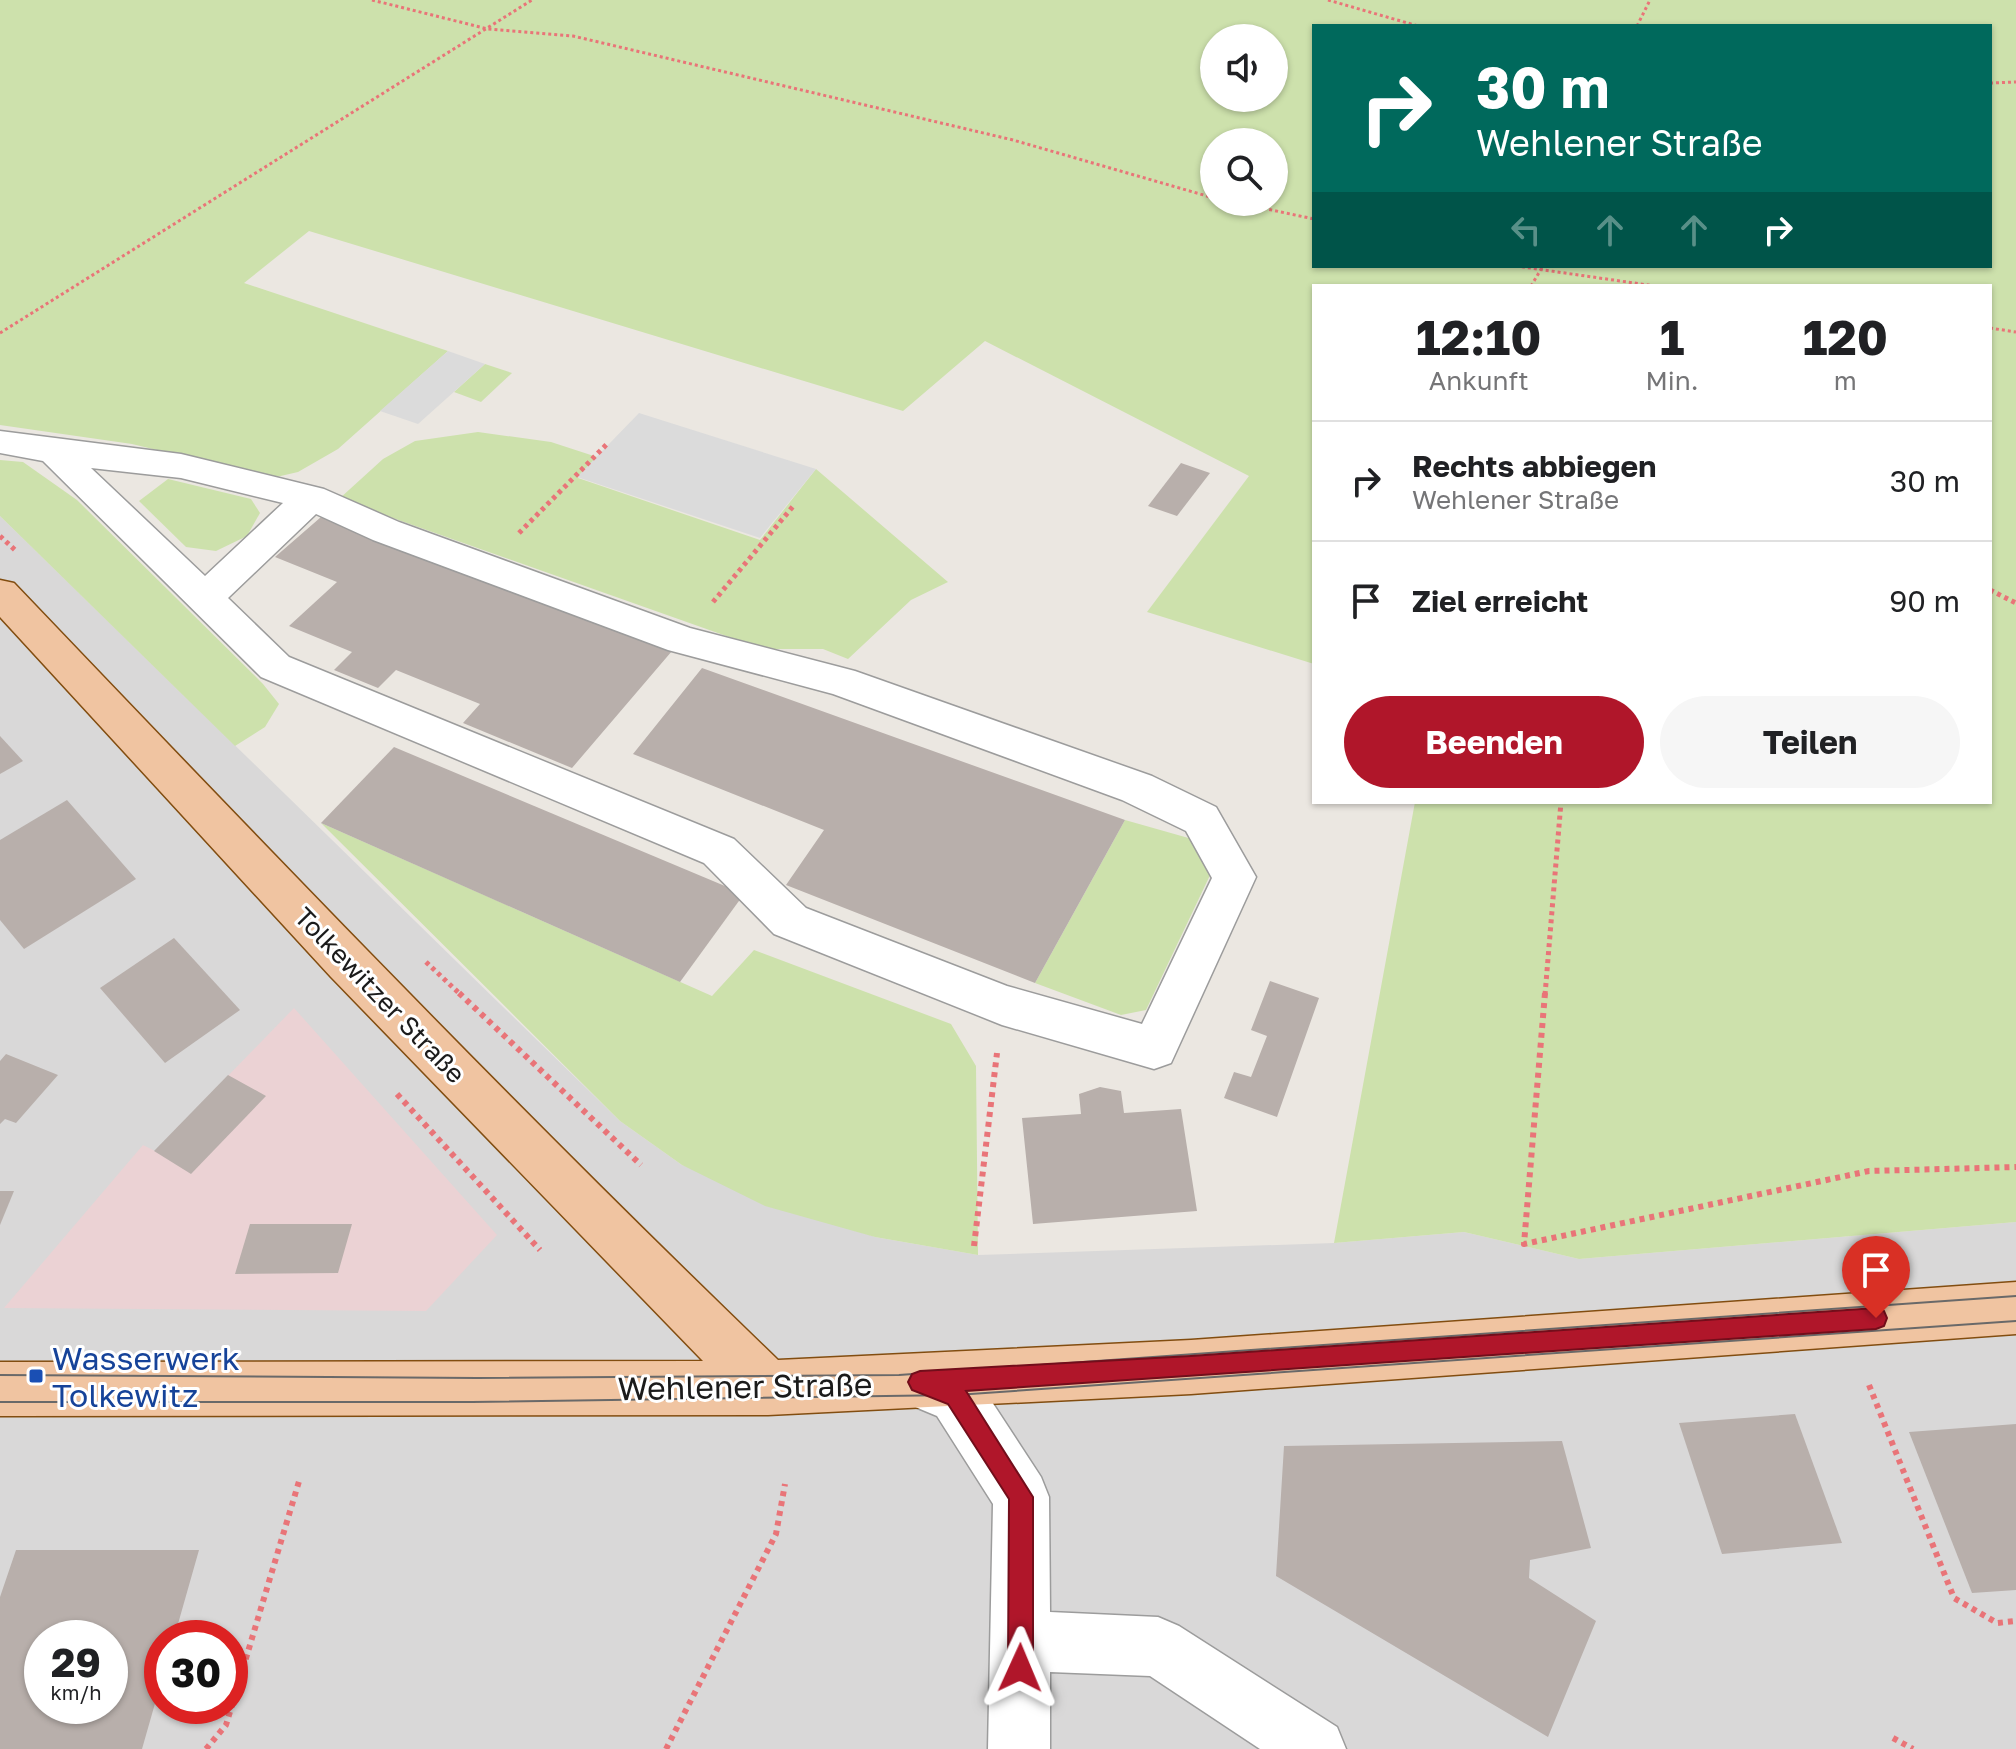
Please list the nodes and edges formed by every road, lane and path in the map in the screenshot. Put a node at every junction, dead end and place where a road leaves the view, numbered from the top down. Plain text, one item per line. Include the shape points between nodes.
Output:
1 (372, 0) edge
2 (532, 0) edge
3 (1328, 0) edge
4 (1650, 0) edge
5 (1411, 24) edge
6 (1638, 24) edge
7 (488, 29) junction
8 (2016, 82) edge
9 (1992, 83) edge
10 (1200, 194) edge
11 (1288, 213) edge
12 (1312, 219) edge
13 (1541, 269) edge
14 (1642, 284) edge
15 (1992, 328) edge
16 (2016, 332) edge
17 (0, 333) edge
18 (0, 442) edge
19 (607, 444) dead end
20 (54, 452) junction
21 (311, 498) junction
22 (795, 504) dead end
23 (485, 568) junction
24 (1992, 591) edge
25 (0, 593) edge
26 (205, 598) junction
27 (2016, 603) edge
28 (682, 640) junction
29 (1561, 804) edge
30 (1002, 1005) junction
31 (2016, 1167) edge
32 (974, 1246) dead end
33 (2016, 1308) edge
34 (920, 1382) junction
35 (1869, 1385) dead end
36 (768, 1388) junction
37 (0, 1389) edge
38 (300, 1478) dead end
39 (785, 1484) dead end
40 (2016, 1621) edge
41 (1021, 1641) junction
42 (1893, 1738) dead end
43 (206, 1749) edge
44 (666, 1749) edge
45 (1019, 1749) edge
46 (1315, 1749) edge
47 (1913, 1749) edge

1 - 7 path
2 - 7 path
3 - 5 path
4 - 6 path
7 - 10 path via 573,36 1013,140
7 - 17 path
8 - 9 path
11 - 12 path
13 - 14 path
15 - 16 path
18 - 20 street
19 - 23 path
20 - 21 street via 181,466
20 - 26 street
21 - 23 street
21 - 26 street
22 - 28 path
23 - 28 street
24 - 27 path
25 - 36 main road, Tolkewitzer Straße via 347,963
26 - 30 street via 275,667 719,851 790,921
28 - 30 street via 841,681 1137,788 1201,819 1234,877 1154,1048
29 - 31 path via 1524,1244 1869,1171
30 - 32 path
33 - 34 main road, Wehlener Straße
34 - 36 main road, Wehlener Straße
34 - 41 street via 956,1395 1021,1497
35 - 40 path via 1954,1598 1997,1623
36 - 37 main road, Wehlener Straße
38 - 43 path via 226,1725
39 - 44 path via 776,1534
41 - 45 street
41 - 46 street via 1158,1647
42 - 47 path

